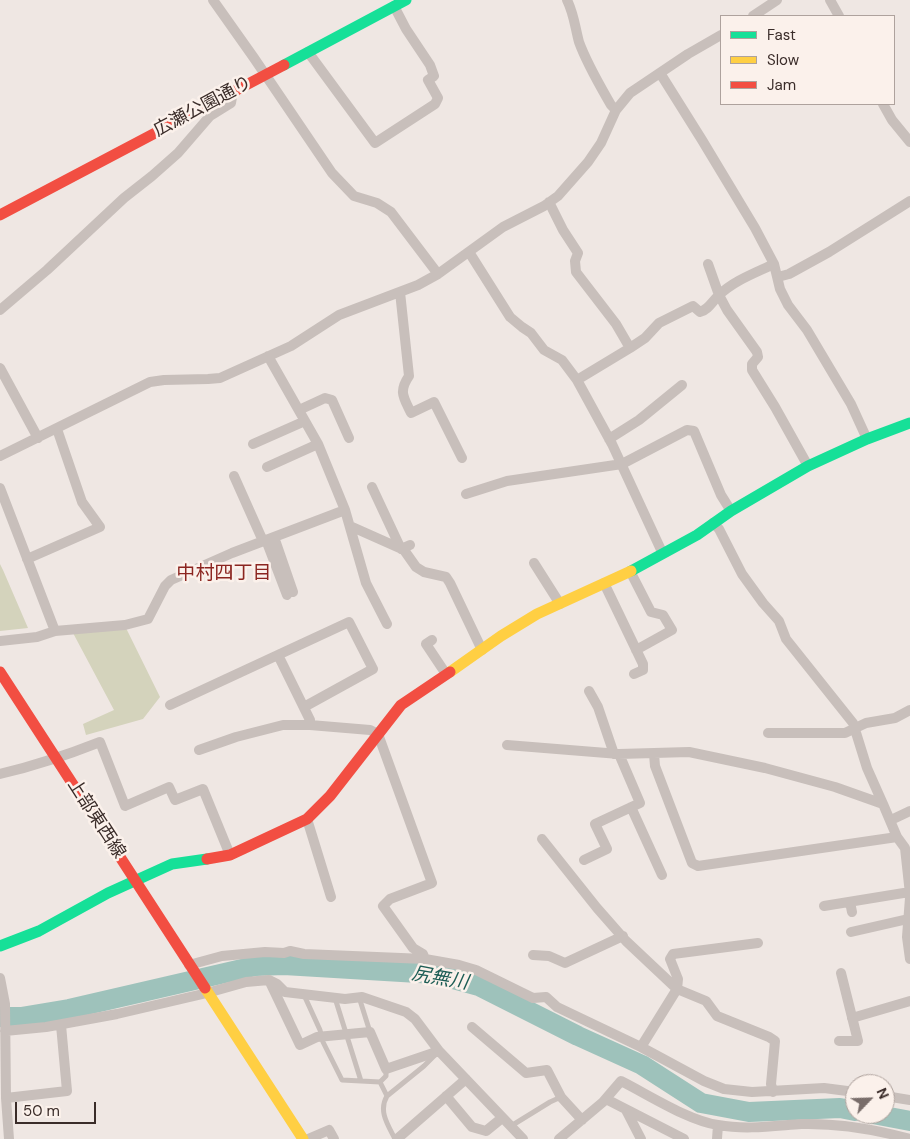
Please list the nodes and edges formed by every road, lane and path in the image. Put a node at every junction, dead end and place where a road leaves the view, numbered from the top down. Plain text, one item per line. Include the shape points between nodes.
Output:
1 (213, 0) edge
2 (406, 0) edge
3 (567, 0) edge
4 (777, 0) edge
5 (830, 0) edge
6 (394, 6) junction
7 (754, 15) edge
8 (838, 15) edge
9 (720, 37) edge
10 (308, 52) junction
11 (660, 73) junction
12 (265, 75) junction
13 (233, 91) junction
14 (884, 105) edge
15 (616, 110) junction
16 (910, 142) edge
17 (910, 201) edge
18 (549, 202) junction
19 (0, 215) edge
20 (469, 252) junction
21 (708, 264) dead end
22 (774, 264) junction
23 (438, 274) junction
24 (778, 277) junction
25 (400, 292) junction
26 (719, 295) junction
27 (0, 310) edge
28 (630, 348) junction
29 (268, 356) junction
30 (0, 368) edge
31 (577, 380) junction
32 (682, 385) dead end
33 (299, 410) junction
34 (305, 421) junction
35 (910, 423) edge
36 (57, 429) junction
37 (38, 438) junction
38 (349, 438) dead end
39 (609, 439) junction
40 (867, 439) junction
41 (253, 444) dead end
42 (318, 444) junction
43 (0, 456) edge
44 (462, 458) dead end
45 (622, 464) junction
46 (808, 466) junction
47 (267, 467) dead end
48 (234, 476) dead end
49 (372, 487) dead end
50 (0, 488) edge
51 (466, 494) dead end
52 (345, 510) junction
53 (731, 511) junction
54 (713, 523) junction
55 (350, 526) junction
56 (268, 539) junction
57 (406, 547) junction
58 (662, 552) junction
59 (27, 559) junction
60 (534, 563) dead end
61 (630, 571) junction
62 (604, 583) junction
63 (290, 594) dead end
64 (560, 604) junction
65 (387, 624) dead end
66 (55, 631) junction
67 (432, 640) dead end
68 (0, 641) edge
69 (482, 650) junction
70 (636, 650) junction
71 (278, 655) junction
72 (0, 672) edge
73 (446, 674) junction
74 (634, 674) dead end
75 (589, 691) dead end
76 (170, 705) dead end
77 (304, 707) junction
78 (910, 710) edge
79 (310, 725) junction
80 (854, 729) junction
81 (768, 733) dead end
82 (378, 734) junction
83 (507, 745) dead end
84 (198, 750) dead end
85 (617, 754) junction
86 (654, 754) junction
87 (56, 757) junction
88 (0, 774) edge
89 (883, 804) junction
90 (631, 807) junction
91 (910, 811) edge
92 (307, 819) junction
93 (891, 820) junction
94 (897, 837) junction
95 (542, 839) dead end
96 (907, 848) edge
97 (230, 855) junction
98 (584, 860) dead end
99 (662, 875) dead end
100 (136, 881) junction
101 (910, 893) edge
102 (331, 897) dead end
103 (910, 898) edge
104 (824, 906) dead end
105 (908, 919) junction
106 (851, 932) dead end
107 (623, 936) junction
108 (758, 943) dead end
109 (0, 946) edge
110 (533, 955) dead end
111 (910, 959) edge
112 (425, 960) junction
113 (190, 966) junction
114 (841, 973) dead end
115 (0, 978) edge
116 (269, 980) junction
117 (677, 989) junction
118 (206, 990) junction
119 (304, 994) junction
120 (335, 997) junction
121 (359, 998) junction
122 (910, 1001) edge
123 (852, 1018) junction
124 (61, 1024) junction
125 (472, 1027) dead end
126 (5, 1029) junction
127 (370, 1032) junction
128 (346, 1034) junction
129 (322, 1036) junction
130 (839, 1041) dead end
131 (641, 1047) junction
132 (439, 1051) junction
133 (386, 1069) junction
134 (466, 1080) junction
135 (361, 1081) junction
136 (380, 1082) junction
137 (845, 1091) edge
138 (773, 1092) junction
139 (388, 1096) junction
140 (446, 1096) junction
141 (561, 1097) junction
142 (6, 1098) junction
143 (895, 1098) edge
144 (606, 1099) junction
145 (910, 1100) edge
146 (626, 1110) junction
147 (4, 1118) edge
148 (502, 1118) junction
149 (582, 1120) junction
150 (718, 1125) junction
151 (511, 1126) junction
152 (766, 1128) junction
153 (670, 1135) edge
154 (9, 1139) edge
155 (303, 1139) edge
156 (308, 1139) edge
157 (334, 1139) edge
158 (396, 1139) edge
159 (523, 1139) edge
160 (559, 1139) edge
161 (641, 1139) edge
162 (684, 1139) edge
163 (717, 1139) edge
164 (765, 1139) edge
165 (910, 1139) edge

1 - 12 street
2 - 6 street, 広瀬公園通り
3 - 15 street via 586,61
4 - 7 street
5 - 8 street
6 - 10 street, 広瀬公園通り
6 - 10 street via 430,65 434,76 428,80 438,98 435,104 375,144
9 - 11 street
10 - 12 street, 広瀬公園通り
11 - 15 street via 630,93
11 - 22 street
12 - 13 street, 広瀬公園通り
12 - 23 street via 332,173 354,196 377,203 391,212
13 - 19 street, 広瀬公園通り
13 - 27 street via 231,103 210,116 178,153
14 - 16 street
15 - 18 street via 601,144 588,162
17 - 24 street via 829,252
18 - 20 street
18 - 28 street via 578,253 576,272
20 - 23 street
20 - 31 street via 510,317 531,333 544,350 562,360
21 - 26 street
22 - 24 street
22 - 26 street
23 - 25 street
24 - 40 street via 788,305 812,338 851,404
25 - 29 street via 339,315 291,346
25 - 44 street via 409,376 403,385 404,397 411,413 434,402
26 - 28 street via 704,311 700,312 693,306 659,323
26 - 46 street via 757,352 752,370
28 - 31 street
29 - 33 street
29 - 36 street via 220,378 150,382
30 - 37 street
31 - 39 street
32 - 39 street via 639,420
33 - 34 street
33 - 38 street via 325,398 332,400
34 - 41 street
34 - 42 street
35 - 40 street
36 - 37 street
36 - 59 street via 82,502 100,527
37 - 43 street
39 - 45 street
40 - 46 street
42 - 47 street
42 - 52 street
45 - 51 street via 507,480
45 - 53 street via 687,430 694,431
45 - 58 street
46 - 53 street
48 - 56 street
49 - 57 street
50 - 59 street
52 - 55 street
52 - 56 street
53 - 54 street
54 - 58 street
54 - 80 street via 742,574
55 - 57 street
55 - 65 street via 366,583
56 - 63 street
56 - 66 street via 171,580 148,619 125,625
57 - 69 street via 404,550 416,567 446,577 450,582
58 - 61 street
59 - 66 street
60 - 64 street
61 - 62 street
61 - 70 street via 651,612 663,615 672,630
62 - 64 street
62 - 70 street
64 - 69 street
66 - 68 street via 37,637
67 - 73 street via 426,644
69 - 73 street
70 - 74 street via 643,670
71 - 76 street
71 - 77 street
71 - 77 street via 349,622 373,669
72 - 87 street, 上部東西線
73 - 82 street via 401,705
75 - 85 street
77 - 79 street
78 - 80 street via 895,718 866,723
79 - 82 street via 370,730
79 - 84 street via 283,725
80 - 81 street via 845,733
80 - 89 street
82 - 92 street via 330,796
82 - 112 street via 432,883 390,899 383,906
83 - 85 street
85 - 86 street
85 - 90 street via 640,803
86 - 89 street via 689,752 765,768
86 - 94 street via 655,766 692,863 698,866
87 - 88 street via 45,763
87 - 97 street via 100,742 125,806 169,787 175,800 203,789
87 - 100 street, 上部東西線
89 - 93 street
90 - 98 street via 595,824 606,849
90 - 99 street
91 - 93 street
92 - 97 street
92 - 102 street
93 - 94 street
94 - 96 street
95 - 107 street
96 - 101 street
97 - 100 street via 172,864
100 - 109 street via 61,920
100 - 113 street, 上部東西線
101 - 104 street via 851,907
103 - 105 street
105 - 106 street
105 - 111 street
107 - 110 street via 565,963 549,956
107 - 117 street
108 - 117 street via 673,954 670,959 678,979
112 - 113 street via 290,951 222,956
112 - 131 street via 459,964 533,998 546,997 557,1007
113 - 118 street, 上部東西線
114 - 123 street
115 - 126 street
116 - 118 street
116 - 119 street via 285,992
116 - 129 street via 300,1045
117 - 131 street
117 - 138 street via 706,1001 717,1016 775,1041
118 - 124 street via 117,1014
118 - 155 street
119 - 120 street
119 - 129 lane
120 - 121 street
120 - 128 lane
121 - 127 lane
121 - 132 street via 406,1012 415,1018
122 - 123 street
123 - 130 street via 858,1041
124 - 126 street
124 - 142 street via 67,1091
125 - 141 street via 526,1073 547,1070
126 - 142 street
127 - 128 street
127 - 133 street
128 - 129 street
128 - 135 lane
129 - 135 lane via 342,1080
131 - 138 street via 724,1089
132 - 133 street
132 - 134 street
132 - 139 lane
133 - 136 lane via 386,1076
134 - 140 street
134 - 148 street
135 - 136 lane
136 - 139 lane
137 - 138 street via 824,1088
139 - 158 lane via 384,1102 384,1118
140 - 148 street via 472,1127 486,1131
140 - 158 street
141 - 149 street
141 - 151 lane
142 - 147 street
143 - 145 street
144 - 146 street
144 - 149 street
144 - 150 street via 621,1081 704,1122
146 - 153 street
146 - 161 street
147 - 154 street
148 - 151 street
149 - 160 street
150 - 152 street
150 - 163 street
151 - 159 street
152 - 164 street
152 - 165 street via 802,1124 847,1126
153 - 162 street
156 - 157 street via 328,1130

